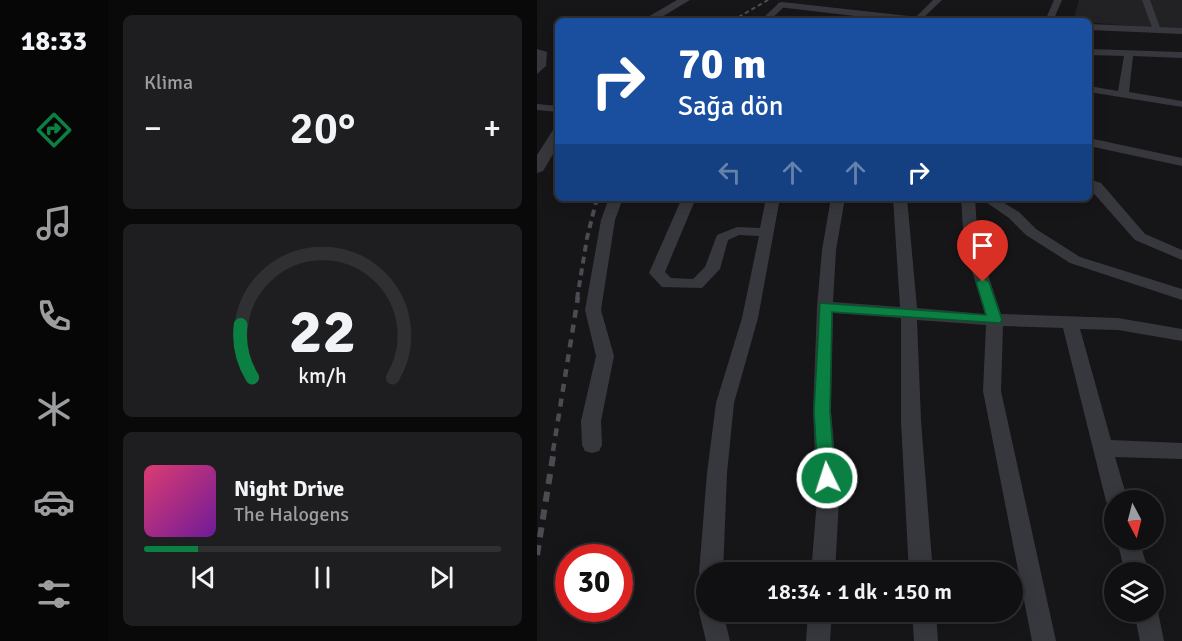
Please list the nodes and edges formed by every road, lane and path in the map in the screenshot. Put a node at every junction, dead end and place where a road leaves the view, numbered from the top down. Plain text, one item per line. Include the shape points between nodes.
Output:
1 (685, 0) edge
2 (937, 0) edge
3 (1058, 0) edge
4 (1146, 0) edge
5 (786, 3) edge
6 (652, 18) edge
7 (768, 18) edge
8 (905, 18) edge
9 (923, 18) edge
10 (1050, 18) edge
11 (1092, 27) edge
12 (1157, 30) junction
13 (1182, 31) edge
14 (537, 51) edge
15 (1092, 52) edge
16 (1129, 52) junction
17 (1182, 55) edge
18 (537, 71) edge
19 (1092, 89) edge
20 (1123, 94) junction
21 (1182, 104) edge
22 (537, 107) edge
23 (555, 109) edge
24 (555, 138) edge
25 (1092, 143) edge
26 (1182, 162) edge
27 (537, 168) edge
28 (1092, 184) edge
29 (615, 201) edge
30 (688, 201) edge
31 (772, 201) edge
32 (837, 201) edge
33 (900, 201) edge
34 (968, 201) edge
35 (992, 201) edge
36 (765, 231) junction
37 (1182, 255) edge
38 (1182, 295) edge
39 (825, 307) junction
40 (909, 314) junction
41 (995, 320) junction
42 (1070, 321) junction
43 (1182, 335) edge
44 (592, 446) dead end
45 (1103, 447) junction
46 (1182, 451) edge
47 (1114, 490) edge
48 (712, 562) edge
49 (824, 562) edge
50 (920, 562) edge
51 (713, 622) edge
52 (819, 622) edge
53 (925, 622) edge
54 (1148, 622) edge
55 (718, 641) edge
56 (818, 641) edge
57 (926, 641) edge
58 (1044, 641) edge
59 (1152, 641) edge

1 - 6 street
2 - 9 street
3 - 10 street
4 - 12 street
5 - 7 street
5 - 8 street
11 - 12 street
12 - 13 street
14 - 18 street via 542,52
15 - 16 street
16 - 17 street
16 - 20 street
19 - 20 street
20 - 21 street
22 - 23 street
24 - 27 street
25 - 26 street
28 - 37 street via 1140,237
29 - 44 street via 608,220 593,310 605,356 591,421
30 - 36 street via 657,273 667,283 697,284 712,269 722,238 737,231
31 - 36 street
32 - 39 street
33 - 40 street
34 - 41 street via 971,244
35 - 38 street via 1075,260
36 - 48 street via 750,318 725,403
39 - 40 street
39 - 49 street via 822,411 828,500
40 - 41 street
40 - 50 street
41 - 42 street
41 - 58 street via 991,391
42 - 43 street
42 - 45 street
45 - 46 street
45 - 47 street
51 - 55 street
52 - 56 street
53 - 57 street
54 - 59 street

